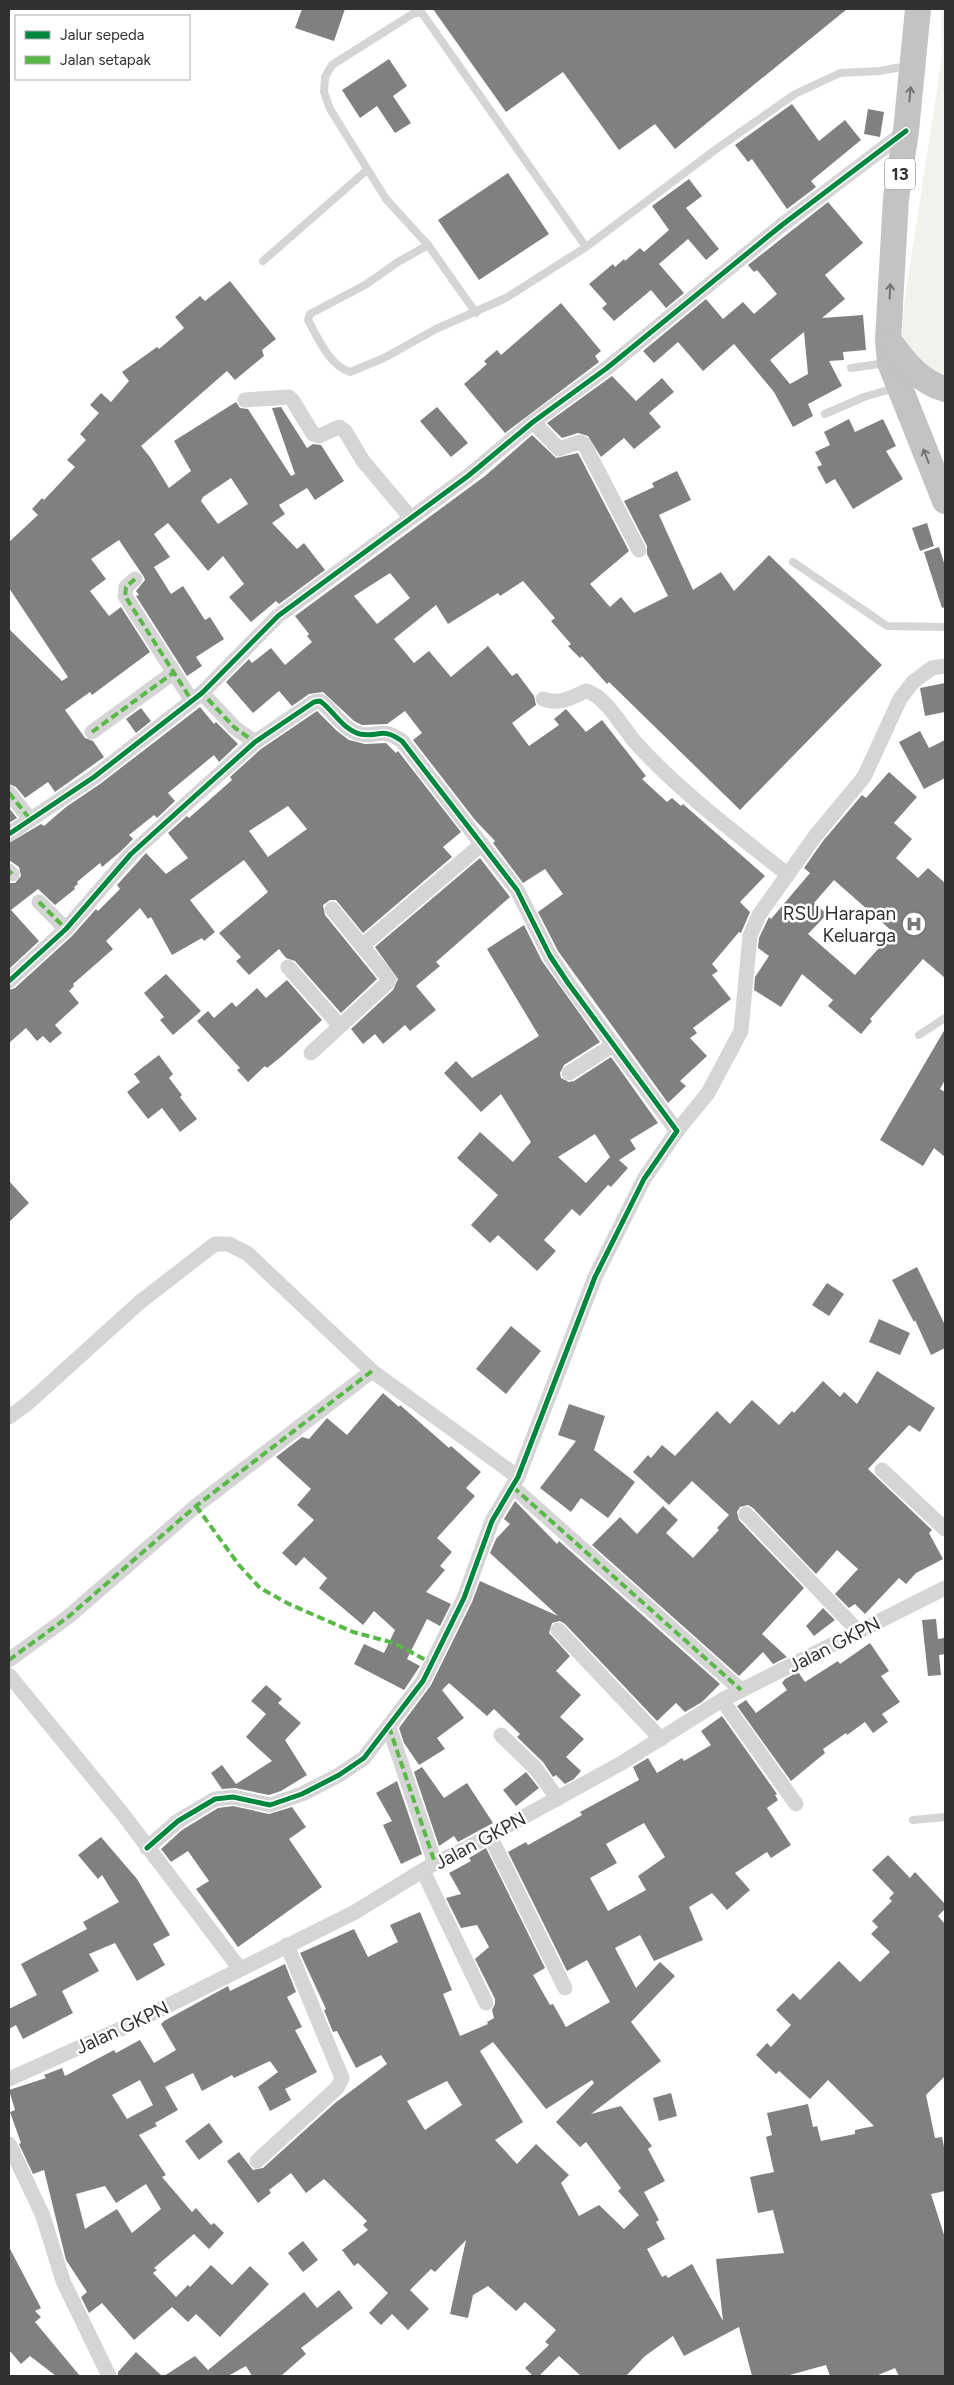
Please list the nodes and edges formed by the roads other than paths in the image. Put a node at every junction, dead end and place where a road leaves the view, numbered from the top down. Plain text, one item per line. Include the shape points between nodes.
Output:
1 (918, 9) edge
2 (913, 66) junction
3 (906, 131) junction
4 (366, 170) junction
5 (428, 245) junction
6 (586, 247) junction
7 (263, 261) dead end
8 (476, 313) junction
9 (889, 351) junction
10 (851, 368) dead end
11 (900, 387) junction
12 (945, 389) edge
13 (245, 400) dead end
14 (825, 414) dead end
15 (533, 422) junction
16 (945, 501) edge
17 (411, 518) junction
18 (639, 550) dead end
19 (793, 562) dead end
20 (136, 579) dead end
21 (945, 627) edge
22 (945, 666) edge
23 (173, 673) junction
24 (197, 697) junction
25 (543, 699) dead end
26 (92, 732) dead end
27 (255, 742) junction
28 (9, 793) edge
29 (30, 819) junction
30 (9, 834) edge
31 (482, 844) junction
32 (788, 875) junction
33 (39, 902) dead end
34 (332, 909) dead end
35 (66, 929) junction
36 (362, 946) junction
37 (288, 967) dead end
38 (9, 981) edge
39 (945, 1018) edge
40 (340, 1026) junction
41 (919, 1035) dead end
42 (613, 1045) junction
43 (311, 1054) dead end
44 (569, 1074) dead end
45 (677, 1131) junction
46 (372, 1371) junction
47 (9, 1417) edge
48 (882, 1470) dead end
49 (516, 1482) junction
50 (746, 1514) dead end
51 (945, 1529) edge
52 (945, 1588) edge
53 (558, 1630) dead end
54 (858, 1631) junction
55 (9, 1660) edge
56 (9, 1675) edge
57 (741, 1690) junction
58 (722, 1700) junction
59 (389, 1727) junction
60 (501, 1735) dead end
61 (660, 1739) junction
62 (558, 1799) junction
63 (796, 1804) dead end
64 (945, 1817) edge
65 (913, 1820) dead end
66 (490, 1836) junction
67 (148, 1848) junction
68 (429, 1867) junction
69 (287, 1945) junction
70 (240, 1969) junction
71 (565, 1988) dead end
72 (486, 2003) dead end
73 (9, 2079) edge
74 (9, 2144) edge
75 (257, 2161) dead end
76 (109, 2376) edge

1 - 2 highway, 13
3 -> 2 highway, 13
2 - 6 lane via 840,73 795,94
9 -> 3 highway, 13 via 896,198
3 - 15 street via 782,225 607,368
4 - 5 lane via 386,200
4 - 6 lane via 330,109 324,92 325,77 332,65 414,12 420,12
4 - 7 lane
5 - 8 lane
5 - 8 lane via 365,285 310,314 308,320 328,354 344,370 354,371 436,329
6 - 8 lane via 506,298
9 - 10 lane
9 - 11 highway, 13
9 - 12 highway via 926,381
11 - 14 lane via 864,397
16 -> 11 highway, 13
13 - 17 street via 289,397 312,434 319,436 339,427 345,431 363,461
15 - 17 street
15 - 18 street via 559,449 580,442 584,444
17 - 24 street via 278,616
19 - 21 lane via 887,626
20 - 23 street via 126,587 125,596
22 - 32 street via 932,668 904,693 864,777
23 - 24 street
23 - 26 street
24 - 27 street
24 - 29 street via 94,777
25 - 32 street via 554,703 586,691 598,696 668,776
27 - 31 street via 320,700 339,720 360,734 390,732 402,741
27 - 35 street via 131,854
28 - 29 street
29 - 30 street
31 - 36 street
31 - 42 street via 517,890 550,956
32 - 45 street via 759,915 750,936 741,1031 708,1093
33 - 35 street
34 - 36 street
35 - 38 street
36 - 40 street via 389,979
37 - 40 street
39 - 41 lane
40 - 43 street
42 - 44 street
42 - 45 street
45 - 49 street via 644,1179 594,1277
46 - 47 street via 248,1254 237,1246 215,1244 140,1302
46 - 49 street
46 - 55 street via 176,1521 68,1617
48 - 51 street
49 - 57 street
49 - 59 street via 492,1521 445,1641 424,1681
50 - 54 street
52 - 54 street, Jalan GKPN
53 - 61 street
54 - 57 street, Jalan GKPN
56 - 67 street
57 - 58 street, Jalan GKPN
58 - 61 street, Jalan GKPN
58 - 63 street
59 - 67 street via 364,1758 302,1794 270,1805 233,1797 215,1799 178,1821
59 - 68 street
60 - 62 street via 536,1768
61 - 62 street, Jalan GKPN
62 - 66 street, Jalan GKPN
64 - 65 lane
66 - 68 street, Jalan GKPN
66 - 71 street
67 - 70 street
68 - 69 street, Jalan GKPN via 355,1912
68 - 72 street
69 - 70 street, Jalan GKPN
69 - 75 street via 342,2078 337,2088
70 - 73 street, Jalan GKPN via 127,2026
74 - 76 street via 43,2216 63,2281

